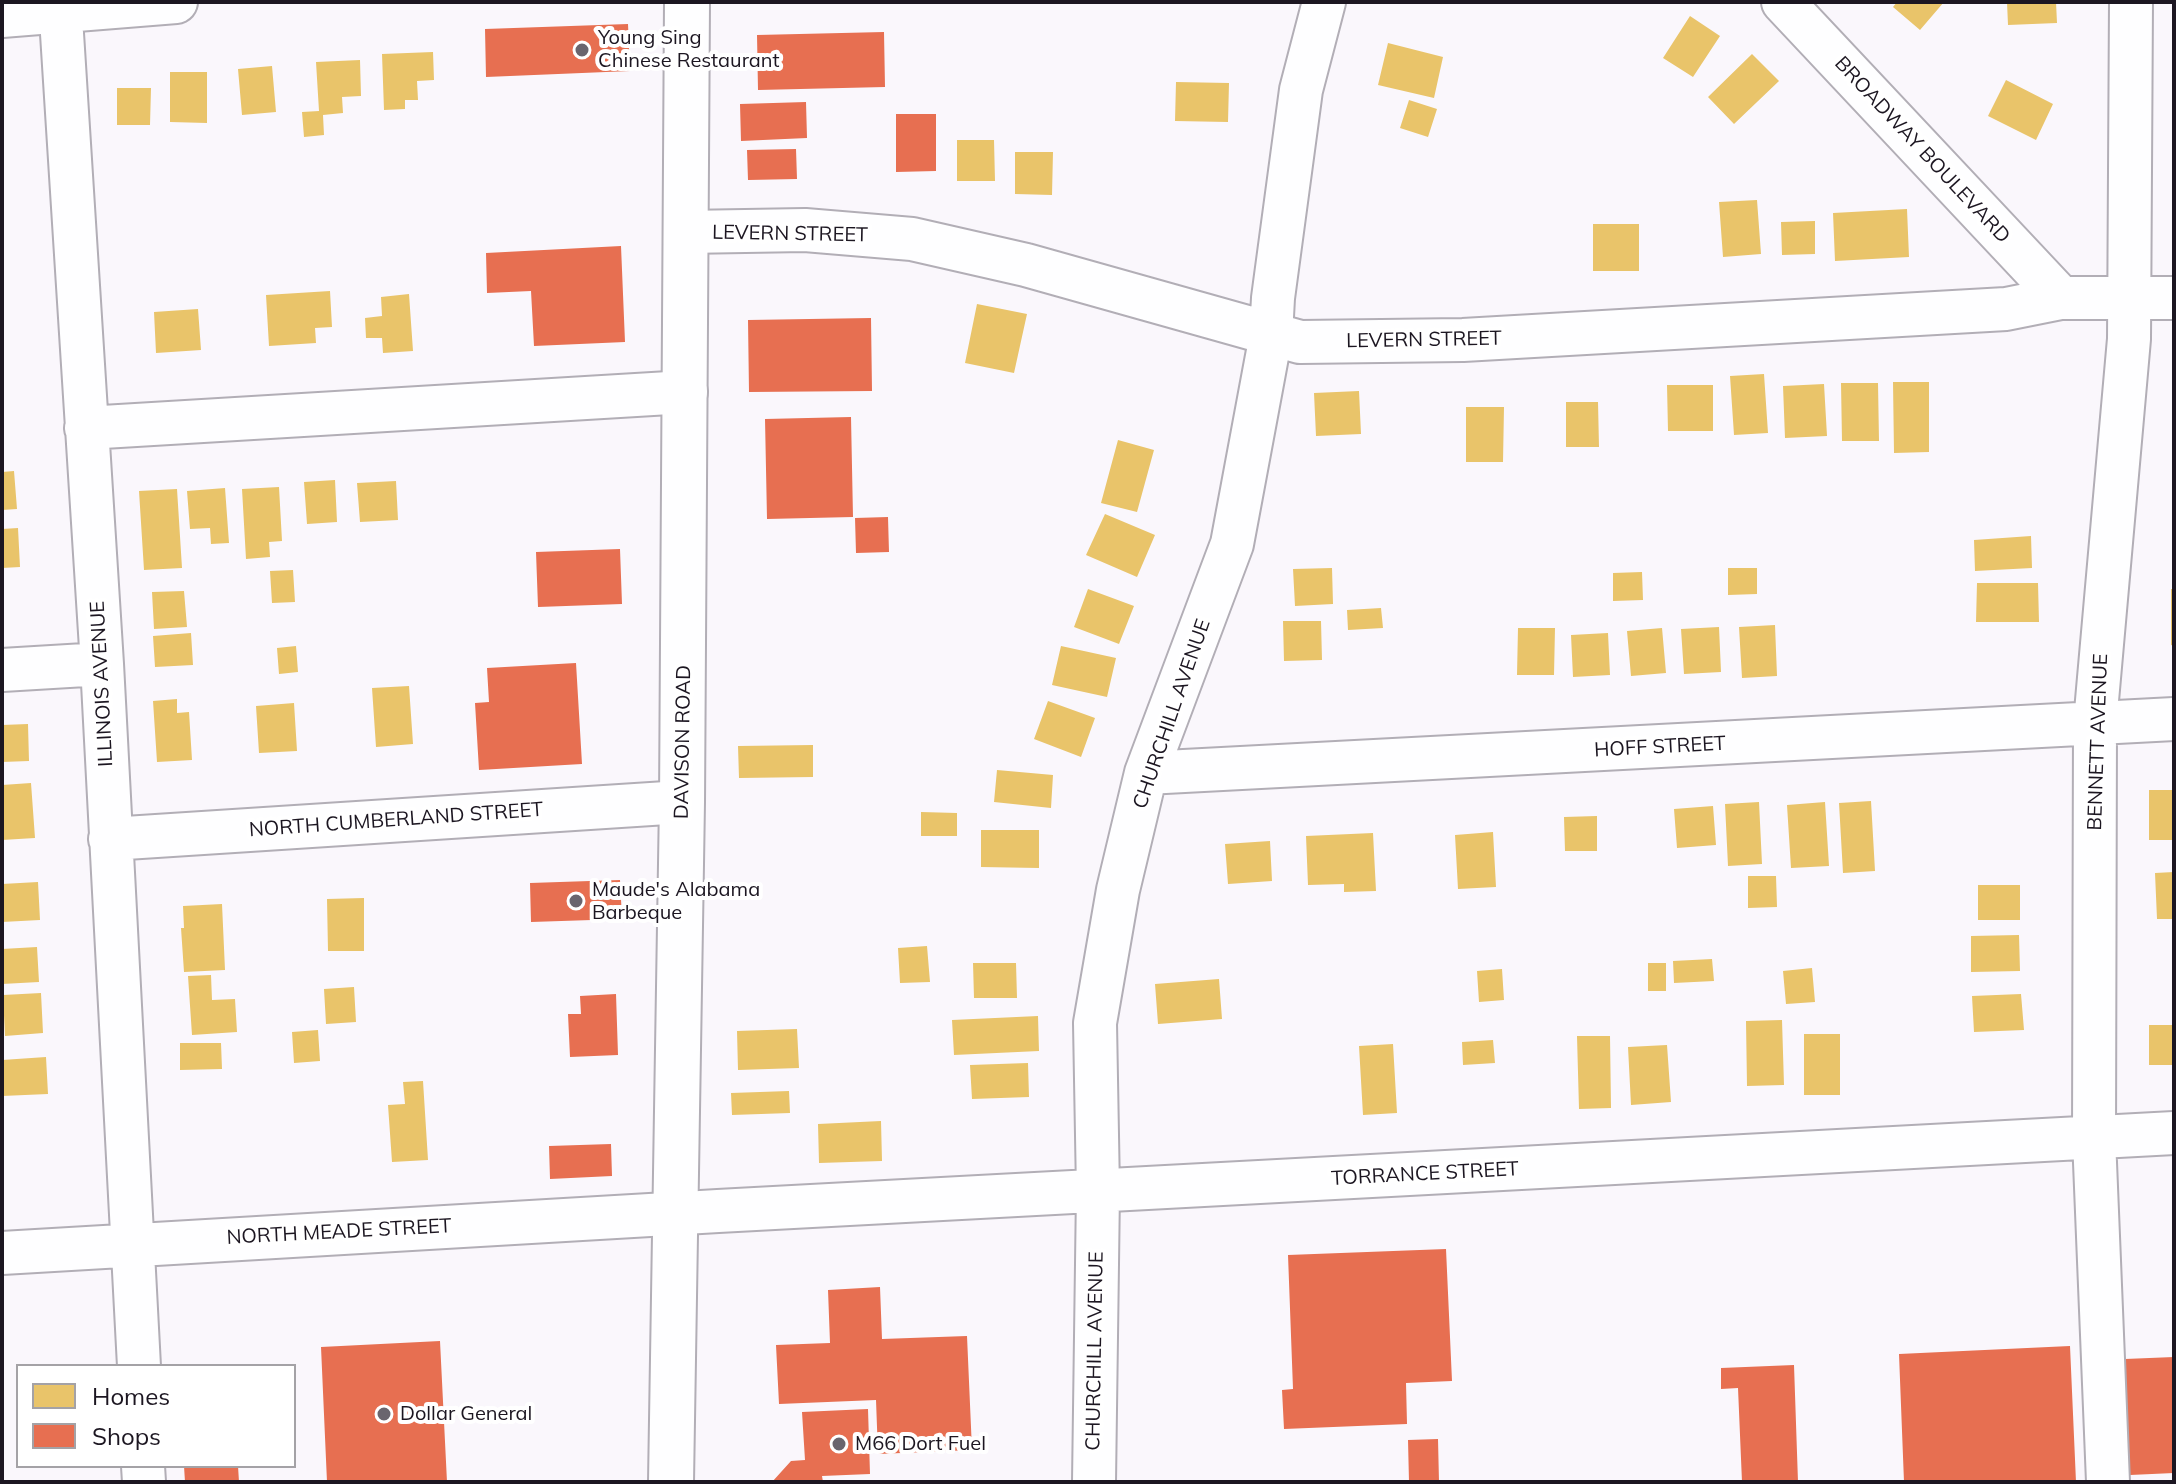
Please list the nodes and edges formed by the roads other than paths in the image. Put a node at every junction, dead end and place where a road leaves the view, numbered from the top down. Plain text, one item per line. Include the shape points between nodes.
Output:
1 (176, 2) edge
2 (687, 2) edge
3 (1324, 2) edge
4 (1783, 2) edge
5 (2131, 2) edge
6 (61, 6) edge
7 (2, 16) edge
8 (685, 232) junction
9 (2061, 298) junction
10 (2174, 298) edge
11 (2130, 300) junction
12 (1271, 335) junction
13 (686, 392) junction
14 (86, 428) junction
15 (102, 664) junction
16 (2, 670) edge
17 (2174, 719) edge
18 (2095, 723) junction
19 (1146, 773) junction
20 (682, 802) junction
21 (110, 839) junction
22 (2174, 1133) edge
23 (2094, 1138) junction
24 (1098, 1191) junction
25 (677, 1213) junction
26 (133, 1244) junction
27 (2, 1253) edge
28 (139, 1364) edge
29 (671, 1482) edge
30 (1094, 1482) edge
31 (2108, 1482) edge

1 - 6 street
2 - 8 main road, DAVISON ROAD
3 - 12 street, CHURCHILL AVENUE via 1301,90
4 - 9 street, BROADWAY BOULEVARD
5 - 11 street, BENNETT AVENUE
6 - 7 street
6 - 14 street, ILLINOIS AVENUE
8 - 12 street, LEVERN STREET via 805,230 912,239 1026,265
8 - 13 main road, DAVISON ROAD
9 - 11 street, LEVERN STREET
9 - 12 street, LEVERN STREET via 2006,309 1463,340 1300,342
10 - 11 street, LEVERN STREET
11 - 18 street, BENNETT AVENUE
12 - 19 street, CHURCHILL AVENUE via 1232,544
13 - 14 street
13 - 20 main road, DAVISON ROAD
14 - 15 street, ILLINOIS AVENUE
15 - 16 street
15 - 21 street, ILLINOIS AVENUE
17 - 18 street, HOFF STREET
18 - 19 street, HOFF STREET
18 - 23 street, BENNETT AVENUE
19 - 24 street, CHURCHILL AVENUE via 1118,890 1095,1023
20 - 21 street, NORTH CUMBERLAND STREET
20 - 25 main road, DAVISON ROAD
21 - 26 street, ILLINOIS AVENUE
22 - 23 street, TORRANCE STREET
23 - 24 street, TORRANCE STREET
23 - 31 street, BENNETT AVENUE
24 - 25 street, TORRANCE STREET
24 - 30 street, CHURCHILL AVENUE
25 - 26 street, NORTH MEADE STREET
25 - 29 main road, DAVISON ROAD
26 - 27 street, NORTH MEADE STREET
26 - 28 street, ILLINOIS AVENUE

